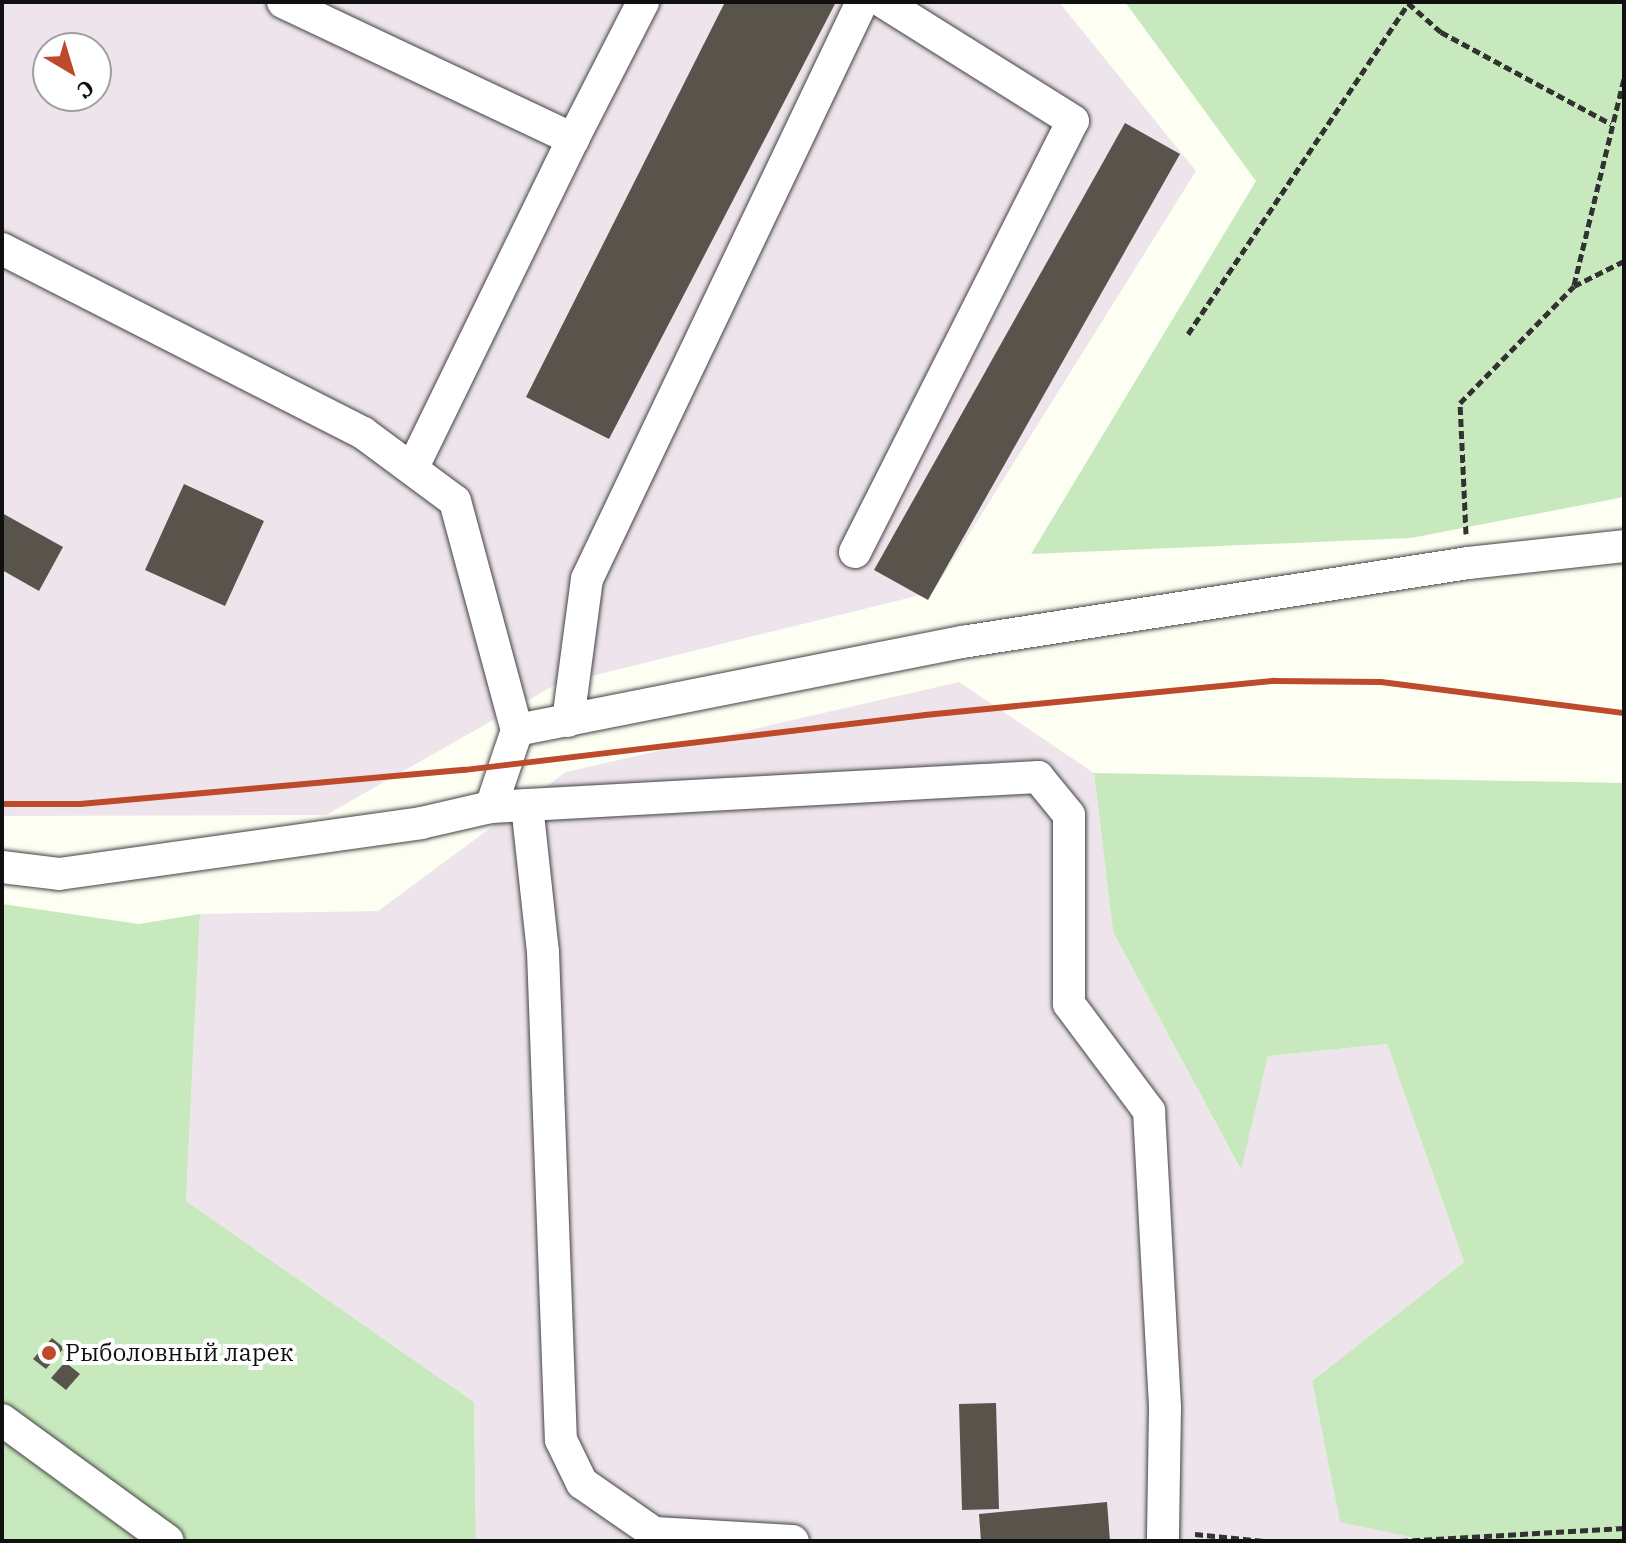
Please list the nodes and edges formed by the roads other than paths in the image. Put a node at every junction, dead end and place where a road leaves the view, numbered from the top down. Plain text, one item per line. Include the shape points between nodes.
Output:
1 (283, 2) edge
2 (643, 2) edge
3 (862, 2) edge
4 (883, 2) edge
5 (573, 139) junction
6 (2, 249) edge
7 (412, 469) junction
8 (1624, 546) edge
9 (855, 552) dead end
10 (568, 721) junction
11 (517, 730) junction
12 (527, 805) junction
13 (491, 807) junction
14 (2, 867) edge
15 (2, 1420) edge
16 (168, 1541) edge
17 (793, 1541) edge
18 (1163, 1541) edge

1 - 5 lane
2 - 5 lane
3 - 10 lane via 587,579
4 - 9 lane via 1073,121
5 - 7 lane
6 - 7 lane via 363,433
7 - 11 lane via 455,501
8 - 10 lane via 1468,563 962,642
10 - 11 lane
11 - 13 lane
12 - 13 lane
12 - 17 lane via 543,952 561,1440 582,1483 654,1533
12 - 18 lane via 1038,777 1069,815 1069,1004 1149,1111 1165,1408
13 - 14 lane via 421,823 59,874
15 - 16 lane

